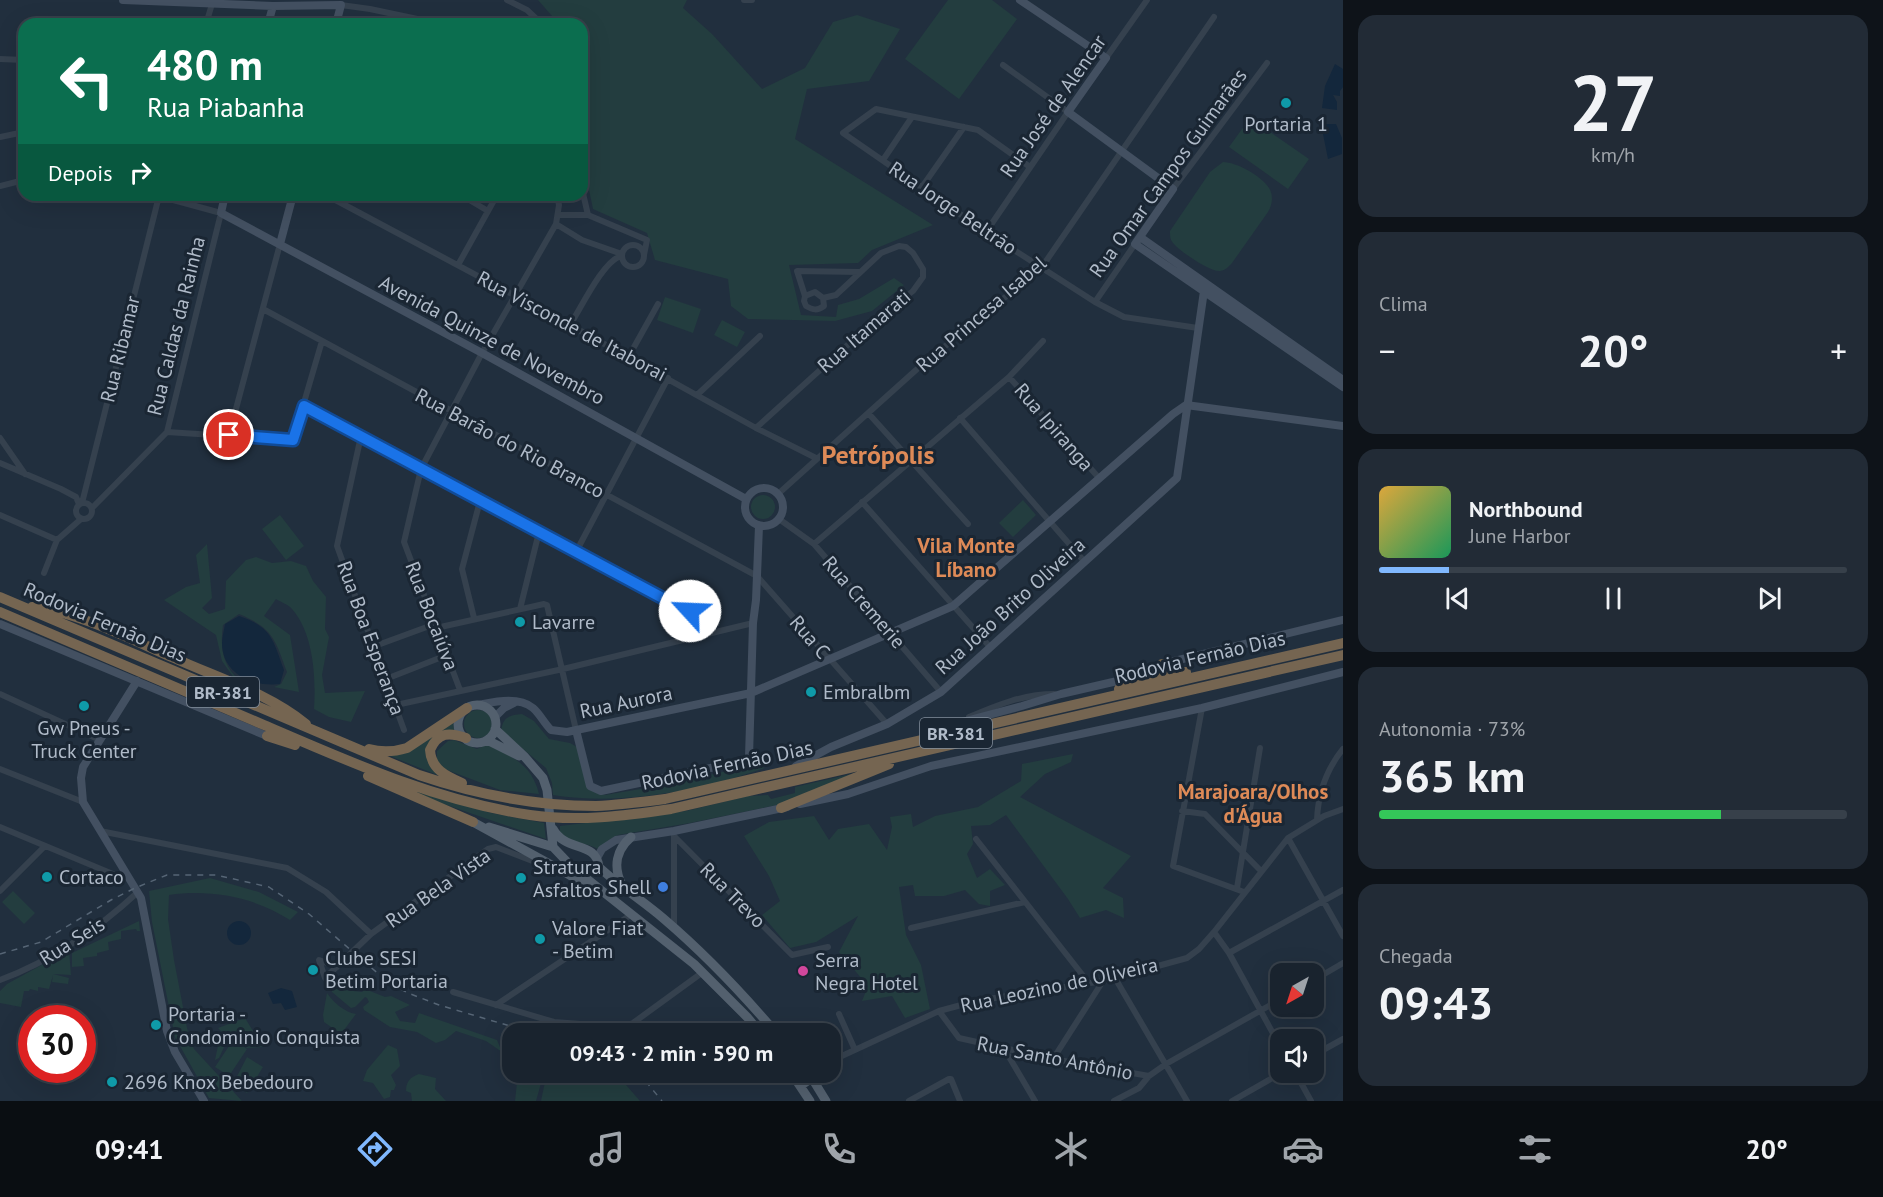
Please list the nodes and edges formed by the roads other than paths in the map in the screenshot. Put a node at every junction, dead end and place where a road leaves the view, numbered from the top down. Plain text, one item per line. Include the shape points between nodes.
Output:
1 (123, 0) edge
2 (507, 0) edge
3 (752, 0) edge
4 (1020, 0) edge
5 (1147, 0) edge
6 (744, 1) edge
7 (212, 4) junction
8 (341, 5) junction
9 (273, 6) junction
10 (1214, 17) dead end
11 (208, 18) edge
12 (270, 18) edge
13 (338, 18) edge
14 (416, 18) edge
15 (536, 18) edge
16 (1106, 58) junction
17 (0, 59) edge
18 (18, 60) edge
19 (1267, 63) dead end
20 (1003, 65) dead end
21 (1068, 112) junction
22 (912, 117) junction
23 (964, 127) junction
24 (18, 133) edge
25 (0, 137) edge
26 (1121, 151) junction
27 (883, 160) junction
28 (1030, 168) junction
29 (18, 182) edge
30 (0, 186) edge
31 (922, 188) junction
32 (1173, 189) junction
33 (156, 201) edge
34 (176, 201) edge
35 (224, 201) edge
36 (291, 201) edge
37 (337, 201) edge
38 (472, 201) edge
39 (494, 201) edge
40 (558, 201) edge
41 (585, 201) edge
42 (489, 211) junction
43 (221, 213) junction
44 (558, 214) junction
45 (588, 215) junction
46 (556, 224) junction
47 (986, 232) junction
48 (1137, 240) junction
49 (280, 244) junction
50 (622, 255) junction
51 (644, 255) junction
52 (458, 265) junction
53 (1042, 267) junction
54 (860, 272) junction
55 (1205, 288) junction
56 (514, 295) junction
57 (805, 296) junction
58 (823, 298) junction
59 (1095, 302) junction
60 (658, 304) dead end
61 (263, 309) junction
62 (570, 325) junction
63 (1198, 328) junction
64 (760, 336) dead end
65 (322, 341) junction
66 (1043, 341) dead end
67 (482, 353) junction
68 (629, 357) junction
69 (1010, 377) junction
70 (668, 378) junction
71 (1343, 380) edge
72 (1343, 387) edge
73 (697, 395) junction
74 (1186, 405) junction
75 (304, 406) junction
76 (452, 412) junction
77 (869, 414) junction
78 (960, 418) junction
79 (1343, 426) edge
80 (756, 428) junction
81 (167, 432) junction
82 (229, 435) junction
83 (361, 436) junction
84 (0, 438) edge
85 (637, 438) junction
86 (816, 458) junction
87 (911, 460) junction
88 (0, 463) edge
89 (421, 469) junction
90 (25, 474) junction
91 (1099, 478) junction
92 (607, 494) junction
93 (778, 494) junction
94 (746, 499) junction
95 (480, 501) junction
96 (862, 502) junction
97 (81, 503) junction
98 (92, 508) junction
99 (0, 515) edge
100 (81, 519) junction
101 (779, 519) junction
102 (1049, 521) junction
103 (969, 524) dead end
104 (759, 526) junction
105 (539, 532) junction
106 (57, 540) junction
107 (814, 544) junction
108 (576, 552) junction
109 (1084, 561) junction
110 (44, 573) dead end
111 (757, 576) junction
112 (0, 597) edge
113 (953, 606) junction
114 (520, 609) junction
115 (690, 611) dead end
116 (0, 612) edge
117 (474, 618) junction
118 (1343, 620) edge
119 (753, 623) junction
120 (0, 624) edge
121 (436, 626) junction
122 (891, 632) junction
123 (1343, 643) edge
124 (375, 646) junction
125 (990, 647) junction
126 (447, 655) junction
127 (1343, 655) edge
128 (829, 658) junction
129 (1157, 666) junction
130 (563, 669) junction
131 (1221, 670) junction
132 (1343, 672) edge
133 (1180, 674) junction
134 (386, 679) junction
135 (1145, 679) junction
136 (137, 681) junction
137 (460, 690) junction
138 (941, 692) junction
139 (751, 693) junction
140 (0, 694) edge
141 (1101, 699) junction
142 (520, 702) junction
143 (396, 705) junction
144 (472, 706) junction
145 (1202, 708) junction
146 (495, 717) junction
147 (886, 724) junction
148 (948, 726) joint
149 (495, 729) junction
150 (404, 730) dead end
151 (576, 730) junction
152 (267, 736) joint
153 (466, 738) junction
154 (333, 739) junction
155 (928, 739) junction
156 (100, 740) junction
157 (487, 740) junction
158 (944, 746) junction
159 (316, 748) junction
160 (1260, 748) dead end
161 (1343, 749) edge
162 (329, 753) junction
163 (530, 763) junction
164 (0, 769) edge
165 (788, 771) junction
166 (484, 793) junction
167 (83, 802) junction
168 (781, 808) junction
169 (1343, 809) edge
170 (1182, 811) junction
171 (1317, 820) junction
172 (473, 822) junction
173 (0, 827) edge
174 (552, 827) junction
175 (100, 831) junction
176 (674, 833) junction
177 (631, 837) junction
178 (1288, 838) junction
179 (976, 839) dead end
180 (45, 846) junction
181 (553, 847) junction
182 (1243, 853) junction
183 (598, 862) junction
184 (1261, 871) junction
185 (566, 873) junction
186 (128, 877) junction
187 (587, 878) junction
188 (1237, 888) junction
189 (626, 889) junction
190 (1343, 890) edge
191 (0, 891) edge
192 (138, 892) junction
193 (1244, 892) junction
194 (1324, 901) junction
195 (1025, 902) junction
196 (647, 906) junction
197 (632, 914) junction
198 (674, 928) junction
199 (911, 928) dead end
200 (1214, 932) junction
201 (371, 934) junction
202 (1343, 936) edge
203 (828, 947) dead end
204 (1228, 953) junction
205 (1343, 963) edge
206 (337, 967) junction
207 (703, 972) junction
208 (1324, 974) edge
209 (1115, 978) junction
210 (0, 980) edge
211 (1103, 981) junction
212 (1088, 982) junction
213 (453, 992) dead end
214 (496, 1005) junction
215 (1270, 1005) edge
216 (939, 1011) junction
217 (1260, 1011) junction
218 (839, 1014) dead end
219 (753, 1023) edge
220 (767, 1023) edge
221 (1270, 1029) edge
222 (1343, 1039) edge
223 (1324, 1049) edge
224 (855, 1050) junction
225 (1005, 1050) junction
226 (841, 1056) edge
227 (1053, 1059) junction
228 (1166, 1064) junction
229 (1149, 1076) junction
230 (1270, 1079) edge
231 (799, 1083) edge
232 (815, 1083) edge
233 (1301, 1083) edge
234 (204, 1101) edge
235 (810, 1101) edge
236 (825, 1101) edge
237 (909, 1101) edge
238 (960, 1101) edge
239 (1035, 1101) edge
240 (1114, 1101) edge
241 (1187, 1101) edge
242 (1232, 1101) edge
243 (1311, 1101) edge

1 - 7 street
2 - 15 street
3 - 6 street
4 - 16 street
5 - 16 street, Rua José de Alencar
7 - 9 street
7 - 11 street
8 - 9 street
8 - 13 street
8 - 14 street
9 - 12 street
10 - 26 street, Rua Princesa Isabel
16 - 21 street, Rua José de Alencar
17 - 18 street
19 - 32 street, Rua Omar Campos Guimarães
20 - 21 street
21 - 26 street
21 - 28 street, Rua José de Alencar
22 - 23 street
22 - 27 street
22 - 27 street, Rua Jorge Beltrão via 876,109 843,133
23 - 28 street via 978,130
23 - 31 street
24 - 25 street
26 - 32 street
26 - 53 street, Rua Princesa Isabel
27 - 31 street, Rua Jorge Beltrão
28 - 47 street, Rua José de Alencar
29 - 30 street
31 - 47 street, Rua Jorge Beltrão
32 - 48 street, Rua Omar Campos Guimarães
33 - 97 street, Rua Ribamar
34 - 43 street
35 - 43 street, Rua Caldas da Rainha
36 - 49 street
37 - 52 street, Rua Visconde de Itaborai
38 - 42 street
39 - 42 street
40 - 44 street
41 - 45 street
42 - 52 street
43 - 49 street, Avenida Quinze de Novembro
43 - 81 street, Rua Caldas da Rainha
44 - 45 street
44 - 46 street
45 - 51 street via 647,240
46 - 50 street via 582,240
46 - 56 street
47 - 53 street, Rua Jorge Beltrão
48 - 55 street
48 - 59 street, Rua Omar Campos Guimarães
49 - 61 street
49 - 67 street, Avenida Quinze de Novembro
50 - 51 street via 627,246 634,245
50 - 51 street via 627,265 633,267 640,264
50 - 62 street via 614,258 603,272
52 - 56 street, Rua Visconde de Itaborai
53 - 59 street, Rua Jorge Beltrão
53 - 77 street, Rua Princesa Isabel
54 - 57 street via 797,271
54 - 58 street, Rua Itamarati via 836,295
54 - 80 street, Rua Itamarati via 881,253 899,246 906,247 918,260 923,277 913,291
55 - 63 street
55 - 71 street
55 - 72 street
56 - 62 street, Rua Visconde de Itaborai
56 - 67 street
57 - 58 street via 815,292
57 - 58 street, Rua Itamarati via 806,306 814,310 824,306
59 - 63 street, Rua Jorge Beltrão via 1124,317
60 - 68 street
61 - 65 street, Rua Barão do Rio Branco
61 - 82 street
62 - 68 street, Rua Visconde de Itaborai
63 - 74 street
64 - 73 street
65 - 75 street
65 - 76 street, Rua Barão do Rio Branco
66 - 69 street
67 - 76 street
67 - 85 street, Avenida Quinze de Novembro
68 - 70 street, Rua Visconde de Itaborai
69 - 78 street
69 - 91 street, Rua Ipiranga
70 - 73 street, Rua Visconde de Itaborai
70 - 85 street
73 - 80 street, Rua Visconde de Itaborai
74 - 79 street
74 - 91 street, Rua Aurora
74 - 109 street, Rua João Brito Oliveira via 1177,478
75 - 82 street via 293,440
75 - 83 street
76 - 89 street
76 - 92 street, Rua Barão do Rio Branco
77 - 86 street, Rua Princesa Isabel
77 - 87 street
78 - 87 street
78 - 102 street
80 - 86 street, Rua Visconde de Itaborai
81 - 82 street
81 - 98 street, Rua Caldas da Rainha
83 - 89 street
83 - 124 street, Rua Boa Esperança via 337,546
84 - 90 street
85 - 92 street
85 - 94 street, Avenida Quinze de Novembro
86 - 93 street, Rua Princesa Isabel
87 - 96 street
87 - 103 street
88 - 90 street
89 - 95 street
89 - 121 street, Rua Bocaiúva via 404,542
90 - 97 street via 76,497
91 - 102 street, Rua Aurora
92 - 108 street
92 - 111 street, Rua Barão do Rio Branco
93 - 94 street via 761,488
93 - 101 street via 783,506
94 - 104 street via 745,512
95 - 105 street
95 - 117 street via 462,569
96 - 107 street
96 - 113 street
97 - 98 street
97 - 100 street via 76,511
98 - 100 street via 90,516
99 - 106 street
100 - 106 street
101 - 104 street via 770,526
101 - 107 street, Rua Cremerie
102 - 109 street
102 - 113 street, Rua Aurora
104 - 111 street
105 - 108 street
105 - 114 street
106 - 110 street
107 - 122 street, Rua Cremerie
108 - 115 street
109 - 125 street, Rua João Brito Oliveira
111 - 119 street
111 - 128 street, Rua C
112 - 154 highway, Rodovia Fernão Dias / BR-381 via 23,606 66,613 157,651 269,699
113 - 122 street, Rua Aurora
113 - 125 street
114 - 117 street
114 - 130 street via 544,604 550,608
116 - 159 highway, Rodovia Fernão Dias / BR-381
117 - 121 street
118 - 129 street, Rodovia Fernão Dias / BR-381
119 - 130 street
119 - 139 street
120 - 136 street, BR-381
121 - 124 street
121 - 126 street, Rua Bocaiúva
122 - 128 street, Rua Aurora
122 - 138 street, Rua Cremerie
123 - 131 highway, Rodovia Fernão Dias / BR-381
124 - 134 street, Rua Boa Esperança
125 - 138 street, Rua João Brito Oliveira
126 - 134 street
126 - 137 street, Rua Bocaiúva
127 - 158 highway, Rodovia Fernão Dias / BR-381
128 - 139 street, Rua Aurora
128 - 147 street, Rua C
129 - 133 highway via 1171,666
129 - 135 highway
129 - 148 street, Rodovia Fernão Dias / BR-381 via 1126,679
130 - 137 street
130 - 151 street
131 - 133 highway via 1210,667
131 - 141 highway, Rodovia Fernão Dias / BR-381
132 - 145 street
133 - 135 highway
134 - 143 street, Rua Boa Esperança
135 - 141 highway
136 - 152 street, BR-381
136 - 156 street
137 - 143 street
138 - 147 street, Rua João Brito Oliveira
139 - 151 street, Rua Aurora
139 - 151 street via 749,757 745,761 621,789 601,791 590,786
140 - 156 street
141 - 155 highway, Rodovia Fernão Dias / BR-381
142 - 144 street
142 - 146 street via 504,708
142 - 151 street, Rua Aurora via 535,710 551,730
143 - 150 street, Rua Boa Esperança
144 - 146 main road via 488,708
144 - 153 main road via 462,712 458,723
144 - 154 highway via 396,752 381,752
145 - 168 street, BR-381 via 931,766 848,794
145 - 170 street
146 - 149 main road
147 - 165 street, Rua João Brito Oliveira via 831,747
148 - 155 highway, BR-381
149 - 157 main road
149 - 163 main road
152 - 159 highway, BR-381
153 - 157 main road via 476,742
153 - 166 highway, BR-381 via 443,734 430,750 433,764 454,780
154 - 166 highway, Rodovia Fernão Dias / BR-381 via 419,775
155 - 165 highway, Rodovia Fernão Dias / BR-381
156 - 167 street via 83,767
157 - 163 main road
158 - 162 highway, Rodovia Fernão Dias / BR-381 via 671,809 569,818 452,799
158 - 168 highway, BR-381
159 - 162 highway, Rodovia Fernão Dias / BR-381
160 - 182 street
161 - 171 street via 1324,780
162 - 172 highway via 374,780
163 - 174 main road via 543,778
164 - 167 street
165 - 166 highway, Rodovia Fernão Dias / BR-381 via 665,799 595,806
167 - 175 street
168 - 176 street, BR-381
169 - 171 street, Rua Leozino de Oliveira
170 - 182 street via 1205,814
170 - 188 street via 1173,866
171 - 178 street, Rua Leozino de Oliveira
172 - 181 main road
172 - 185 main road
173 - 180 street
174 - 181 main road
174 - 183 main road via 562,841 588,850
175 - 186 street
175 - 201 street via 287,868 326,892
176 - 177 street, BR-381
176 - 198 street
176 - 203 street, Rua Trevo via 792,955
177 - 183 street, BR-381 via 608,844
177 - 189 main road via 616,862
178 - 184 street, Rua Leozino de Oliveira
178 - 194 street
179 - 195 street
180 - 186 street
180 - 191 street
181 - 187 main road
182 - 184 street
182 - 188 street
183 - 187 main road via 596,875
183 - 189 main road
184 - 193 street, Rua Leozino de Oliveira
185 - 197 main road
185 - 201 street, Rua Bela Vista via 496,847 488,849
186 - 192 street
187 - 197 main road
188 - 193 street
189 - 196 main road
190 - 194 street
192 - 210 street, Rua Seis via 88,934 20,973
192 - 234 street via 167,1031
193 - 200 street, Rua Leozino de Oliveira
194 - 202 street
194 - 204 street
195 - 199 street
195 - 212 street
196 - 197 main road
196 - 198 main road
197 - 207 main road
197 - 214 street
198 - 220 main road
200 - 204 street
200 - 209 street, Rua Leozino de Oliveira via 1186,958
201 - 206 street, Rua Bela Vista
204 - 217 street
205 - 208 street
206 - 206 street, Rua Bela Vista via 325,978 319,960
207 - 214 street via 633,1023 621,1027 554,1022
207 - 219 main road
209 - 211 street, Rua Leozino de Oliveira
209 - 228 street
211 - 212 street, Rua Leozino de Oliveira
211 - 227 street
212 - 216 street, Rua Leozino de Oliveira
213 - 214 street
215 - 217 street
216 - 224 street, Rua Leozino de Oliveira
216 - 225 street, Rua Santo Antônio via 959,1038
217 - 221 street
217 - 228 street
218 - 224 street
222 - 223 street
224 - 226 street, Rua Leozino de Oliveira
225 - 227 street, Rua Santo Antônio
225 - 239 street
227 - 229 street, Rua Santo Antônio
228 - 229 street
228 - 241 street
229 - 240 street via 1139,1088
230 - 242 street
231 - 235 main road
232 - 236 main road
233 - 243 street
237 - 238 street via 946,1079 951,1079

